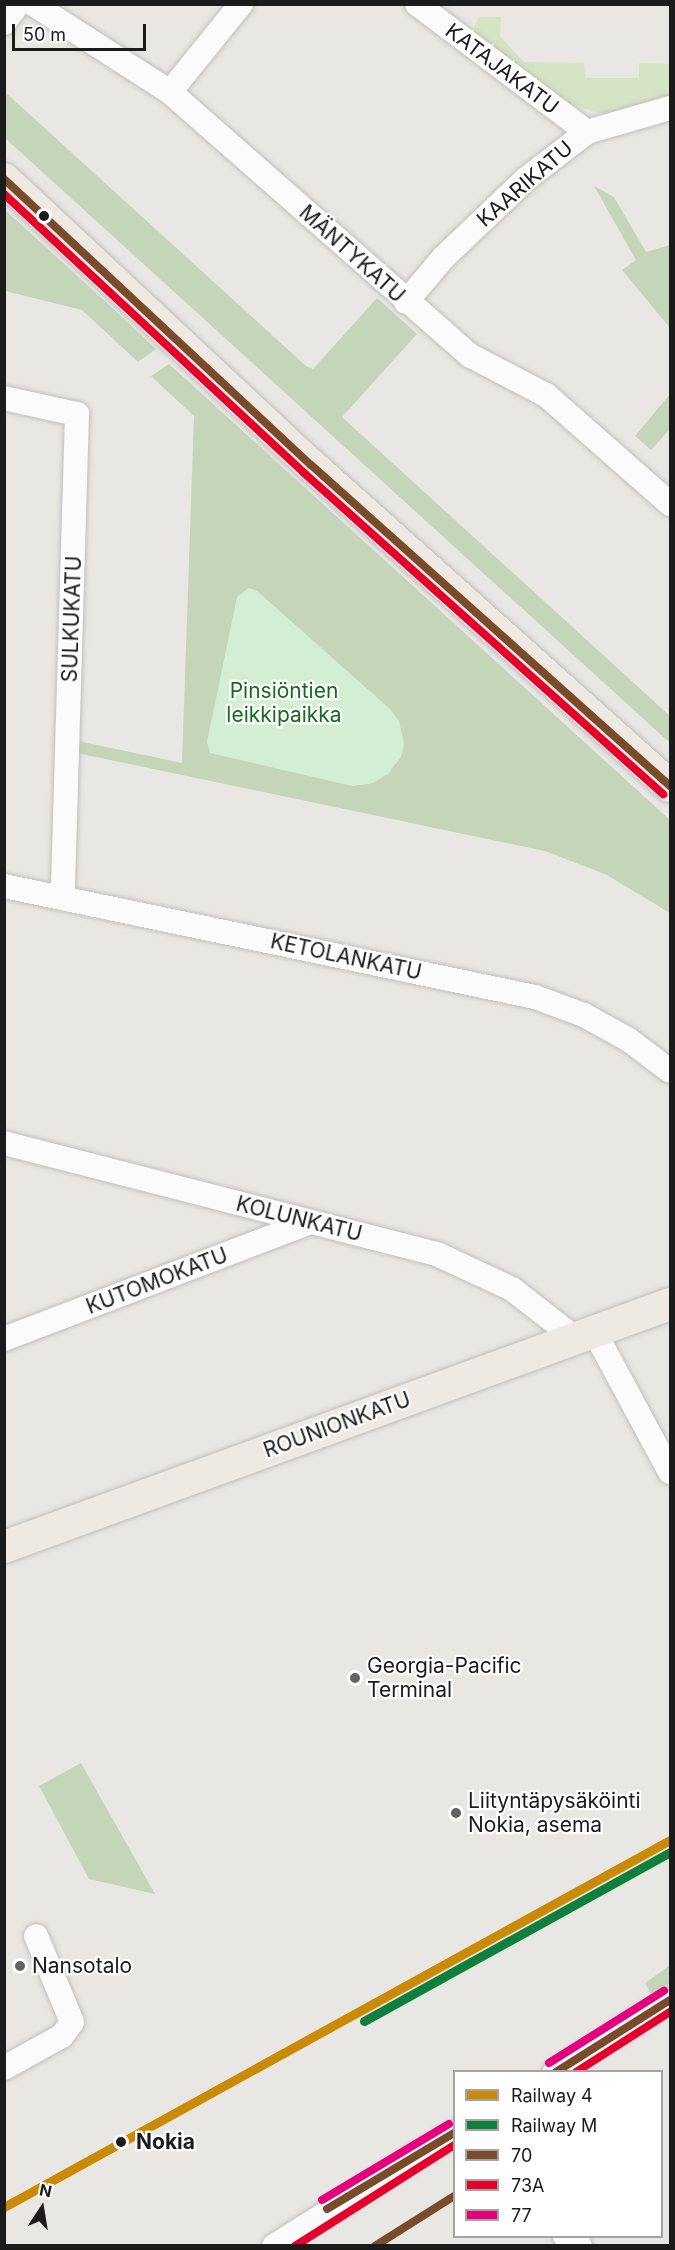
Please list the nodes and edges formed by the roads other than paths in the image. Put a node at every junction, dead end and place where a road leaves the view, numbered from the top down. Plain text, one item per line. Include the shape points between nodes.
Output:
1 (18, 4) edge
2 (33, 4) edge
3 (241, 4) edge
4 (417, 4) edge
5 (4, 23) edge
6 (170, 92) junction
7 (670, 108) edge
8 (586, 132) junction
9 (4, 179) edge
10 (406, 302) junction
11 (4, 398) edge
12 (670, 504) edge
13 (670, 786) edge
14 (4, 886) edge
15 (63, 898) junction
16 (670, 1071) edge
17 (4, 1143) edge
18 (310, 1222) junction
19 (670, 1304) edge
20 (584, 1334) junction
21 (4, 1339) edge
22 (670, 1472) edge
23 (4, 1547) edge
24 (36, 1936) dead end
25 (670, 2000) edge
26 (4, 2068) edge
27 (558, 2070) edge
28 (453, 2134) edge
29 (274, 2246) edge

1 - 5 street
2 - 6 street, MÄNTYKATU
3 - 6 street
4 - 8 street, KATAJAKATU
6 - 10 street, MÄNTYKATU
7 - 8 street, KAARIKATU
8 - 10 street, KAARIKATU via 518,186 443,258
9 - 13 main road via 311,465
10 - 12 street, MÄNTYKATU via 471,356 546,395
11 - 15 street, SULKUKATU via 77,414
14 - 15 street, KETOLANKATU
15 - 16 street, KETOLANKATU via 535,997 584,1015 629,1040
17 - 18 street, KOLUNKATU
18 - 20 street, KOLUNKATU via 439,1255 476,1269
18 - 21 street, KUTOMOKATU
19 - 20 main road, ROUNIONKATU
20 - 22 street
20 - 23 main road, ROUNIONKATU
24 - 26 street via 72,2022 63,2036
25 - 27 street
28 - 29 street

